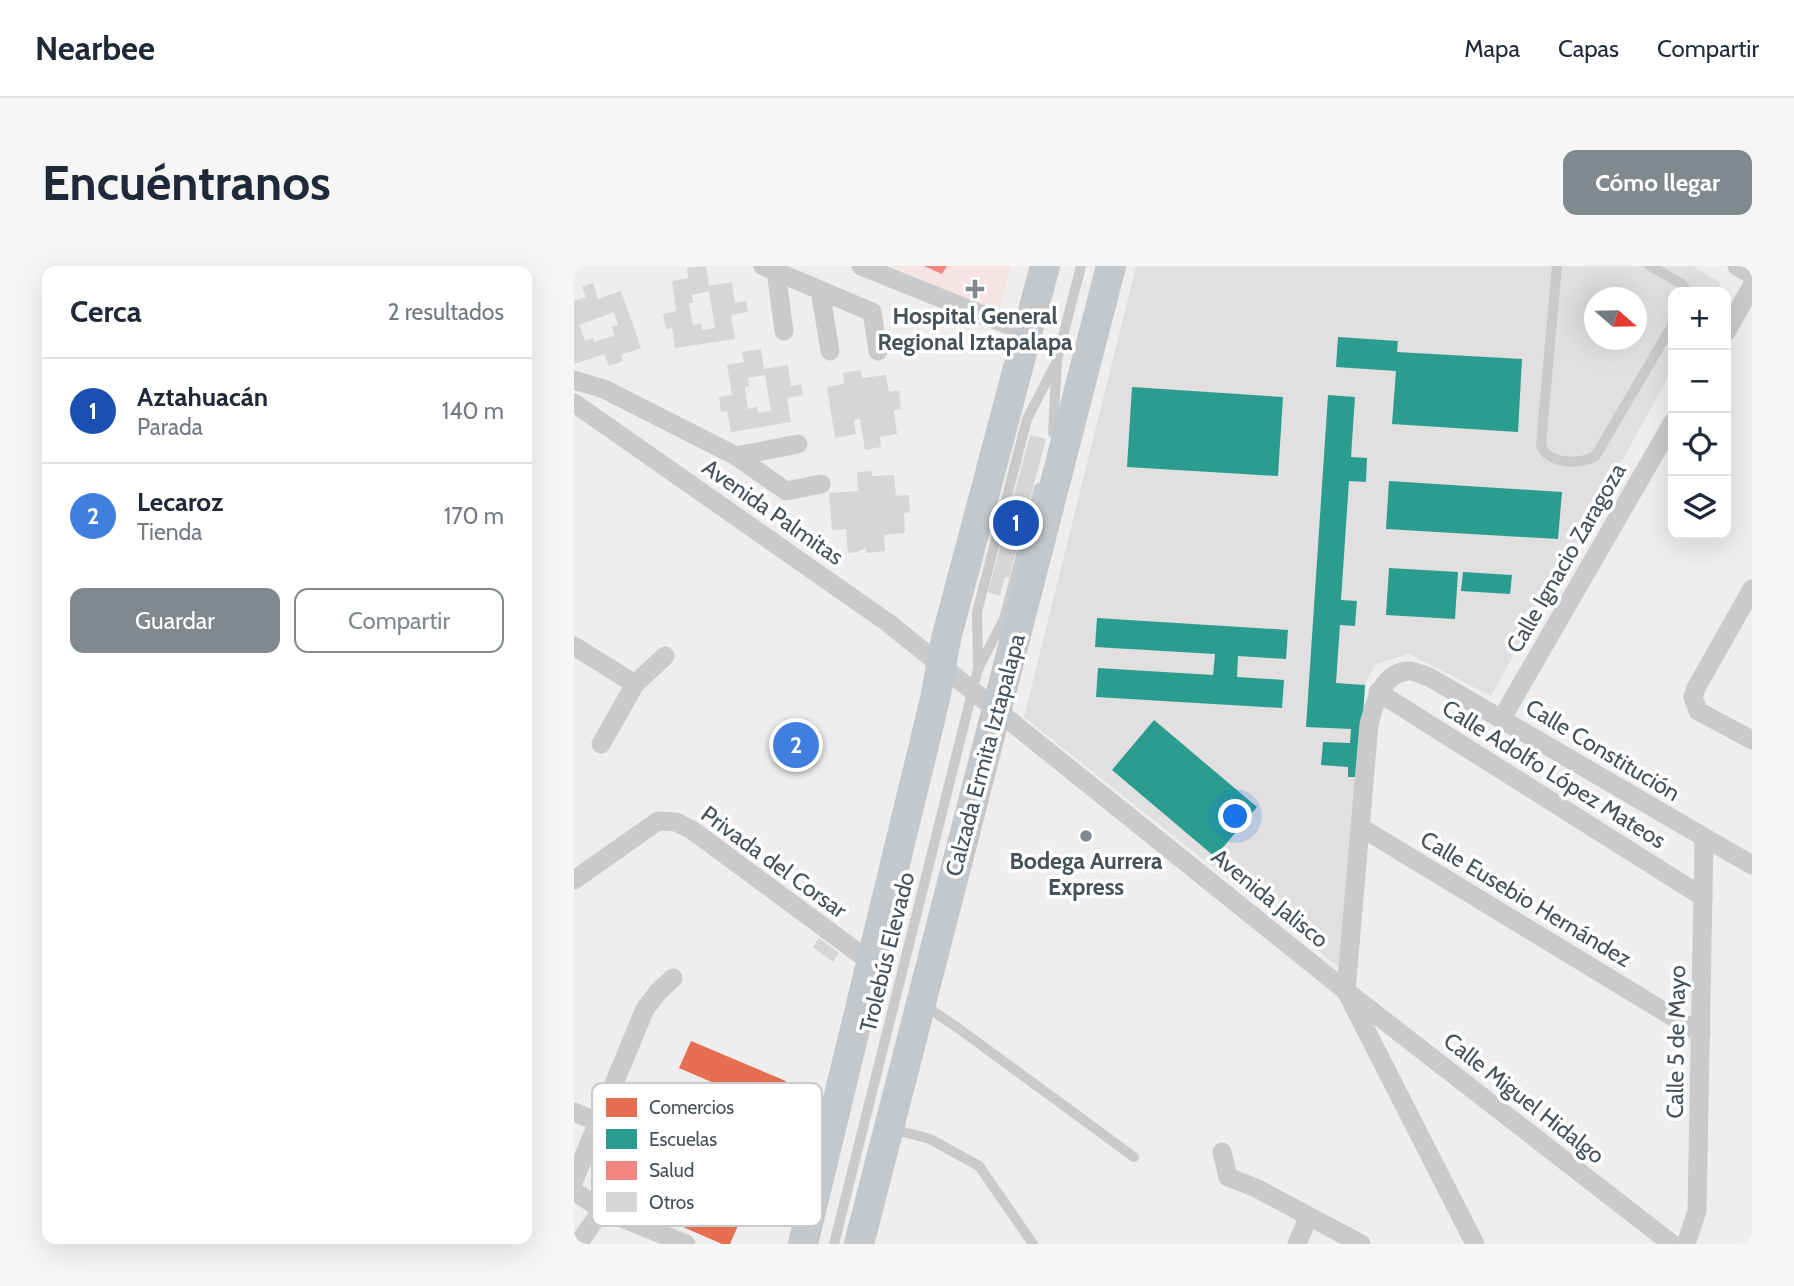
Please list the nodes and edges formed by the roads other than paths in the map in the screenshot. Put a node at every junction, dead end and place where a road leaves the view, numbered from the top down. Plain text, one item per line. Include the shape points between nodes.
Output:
1 (862, 266) edge
2 (1045, 266) edge
3 (1081, 266) edge
4 (1111, 266) edge
5 (1557, 266) edge
6 (1650, 266) edge
7 (1737, 266) edge
8 (769, 269) edge
9 (1752, 275) edge
10 (1752, 286) edge
11 (1684, 287) edge
12 (820, 290) junction
13 (1731, 323) edge
14 (784, 331) dead end
15 (1028, 332) junction
16 (1668, 333) edge
17 (830, 351) dead end
18 (878, 351) dead end
19 (1057, 360) junction
20 (574, 380) edge
21 (574, 403) edge
22 (1668, 431) edge
23 (1052, 440) dead end
24 (797, 444) dead end
25 (736, 456) junction
26 (1041, 479) dead end
27 (821, 484) dead end
28 (1752, 589) edge
29 (574, 646) edge
30 (665, 656) dead end
31 (941, 666) junction
32 (978, 669) junction
33 (635, 684) junction
34 (1378, 692) junction
35 (996, 710) junction
36 (1502, 718) junction
37 (1752, 740) edge
38 (601, 744) dead end
39 (1362, 828) junction
40 (1704, 839) junction
41 (1752, 865) edge
42 (574, 880) edge
43 (1703, 897) junction
44 (872, 963) junction
45 (673, 978) dead end
46 (1346, 991) junction
47 (920, 1003) junction
48 (1701, 1034) junction
49 (614, 1083) edge
50 (574, 1112) edge
51 (592, 1120) edge
52 (888, 1128) junction
53 (592, 1136) edge
54 (1222, 1152) dead end
55 (1134, 1157) dead end
56 (822, 1167) edge
57 (574, 1180) edge
58 (574, 1191) edge
59 (592, 1203) edge
60 (1308, 1218) junction
61 (592, 1224) edge
62 (642, 1226) edge
63 (807, 1226) edge
64 (578, 1244) edge
65 (686, 1244) edge
66 (803, 1244) edge
67 (834, 1244) edge
68 (859, 1244) edge
69 (1033, 1244) edge
70 (1297, 1244) edge
71 (1361, 1244) edge
72 (1475, 1244) edge
73 (1672, 1244) edge
74 (1686, 1244) edge

1 - 15 street
2 - 15 main road
3 - 19 lane, Trolebús Elevado
4 - 35 main road, Calzada Ermita Iztapalapa
5 - 16 lane via 1541,444 1552,459 1588,461 1596,456
6 - 11 lane
7 - 9 street
8 - 12 street
8 - 14 street
10 - 13 street
12 - 17 street
12 - 18 street via 872,312
15 - 31 main road
19 - 23 lane, Trolebús Elevado
19 - 32 lane, Trolebús Elevado via 1027,419 980,598
20 - 25 street via 604,389
21 - 31 street, Avenida Palmitas via 887,622
22 - 36 street, Calle Ignacio Zaragoza
24 - 25 street
25 - 27 street via 786,491
26 - 32 lane, Trolebús Elevado via 1004,619
28 - 37 street via 1693,696 1698,711
29 - 33 street
30 - 33 street
31 - 35 street, Avenida Jalisco
31 - 44 main road
32 - 67 lane, Trolebús Elevado, bridge
33 - 38 street
34 - 36 street, Calle Constitución via 1391,677 1409,671 1429,677
34 - 39 street via 1369,724
34 - 43 street, Calle Adolfo López Mateos
35 - 46 street, Avenida Jalisco
35 - 47 main road, Calzada Ermita Iztapalapa
36 - 40 street, Calle Constitución
39 - 46 street
39 - 48 street, Calle Eusebio Hernández
40 - 41 street, Calle Constitución
40 - 43 street, Calle 5 de Mayo
42 - 44 street, Privada del Corsar via 658,821 676,822
43 - 48 street, Calle 5 de Mayo
44 - 56 main road
45 - 49 street via 645,1009
46 - 72 street, Avenida Jalisco
46 - 73 street, Calle Miguel Hidalgo
47 - 52 main road, Calzada Ermita Iztapalapa
47 - 55 lane
48 - 74 street, Calle 5 de Mayo via 1697,1212
50 - 51 street
52 - 68 main road, Calzada Ermita Iztapalapa
52 - 69 lane via 930,1139 979,1166
53 - 57 street
54 - 60 street via 1228,1177
58 - 59 street
60 - 70 street
60 - 71 street
61 - 64 street
62 - 65 street
63 - 66 main road

